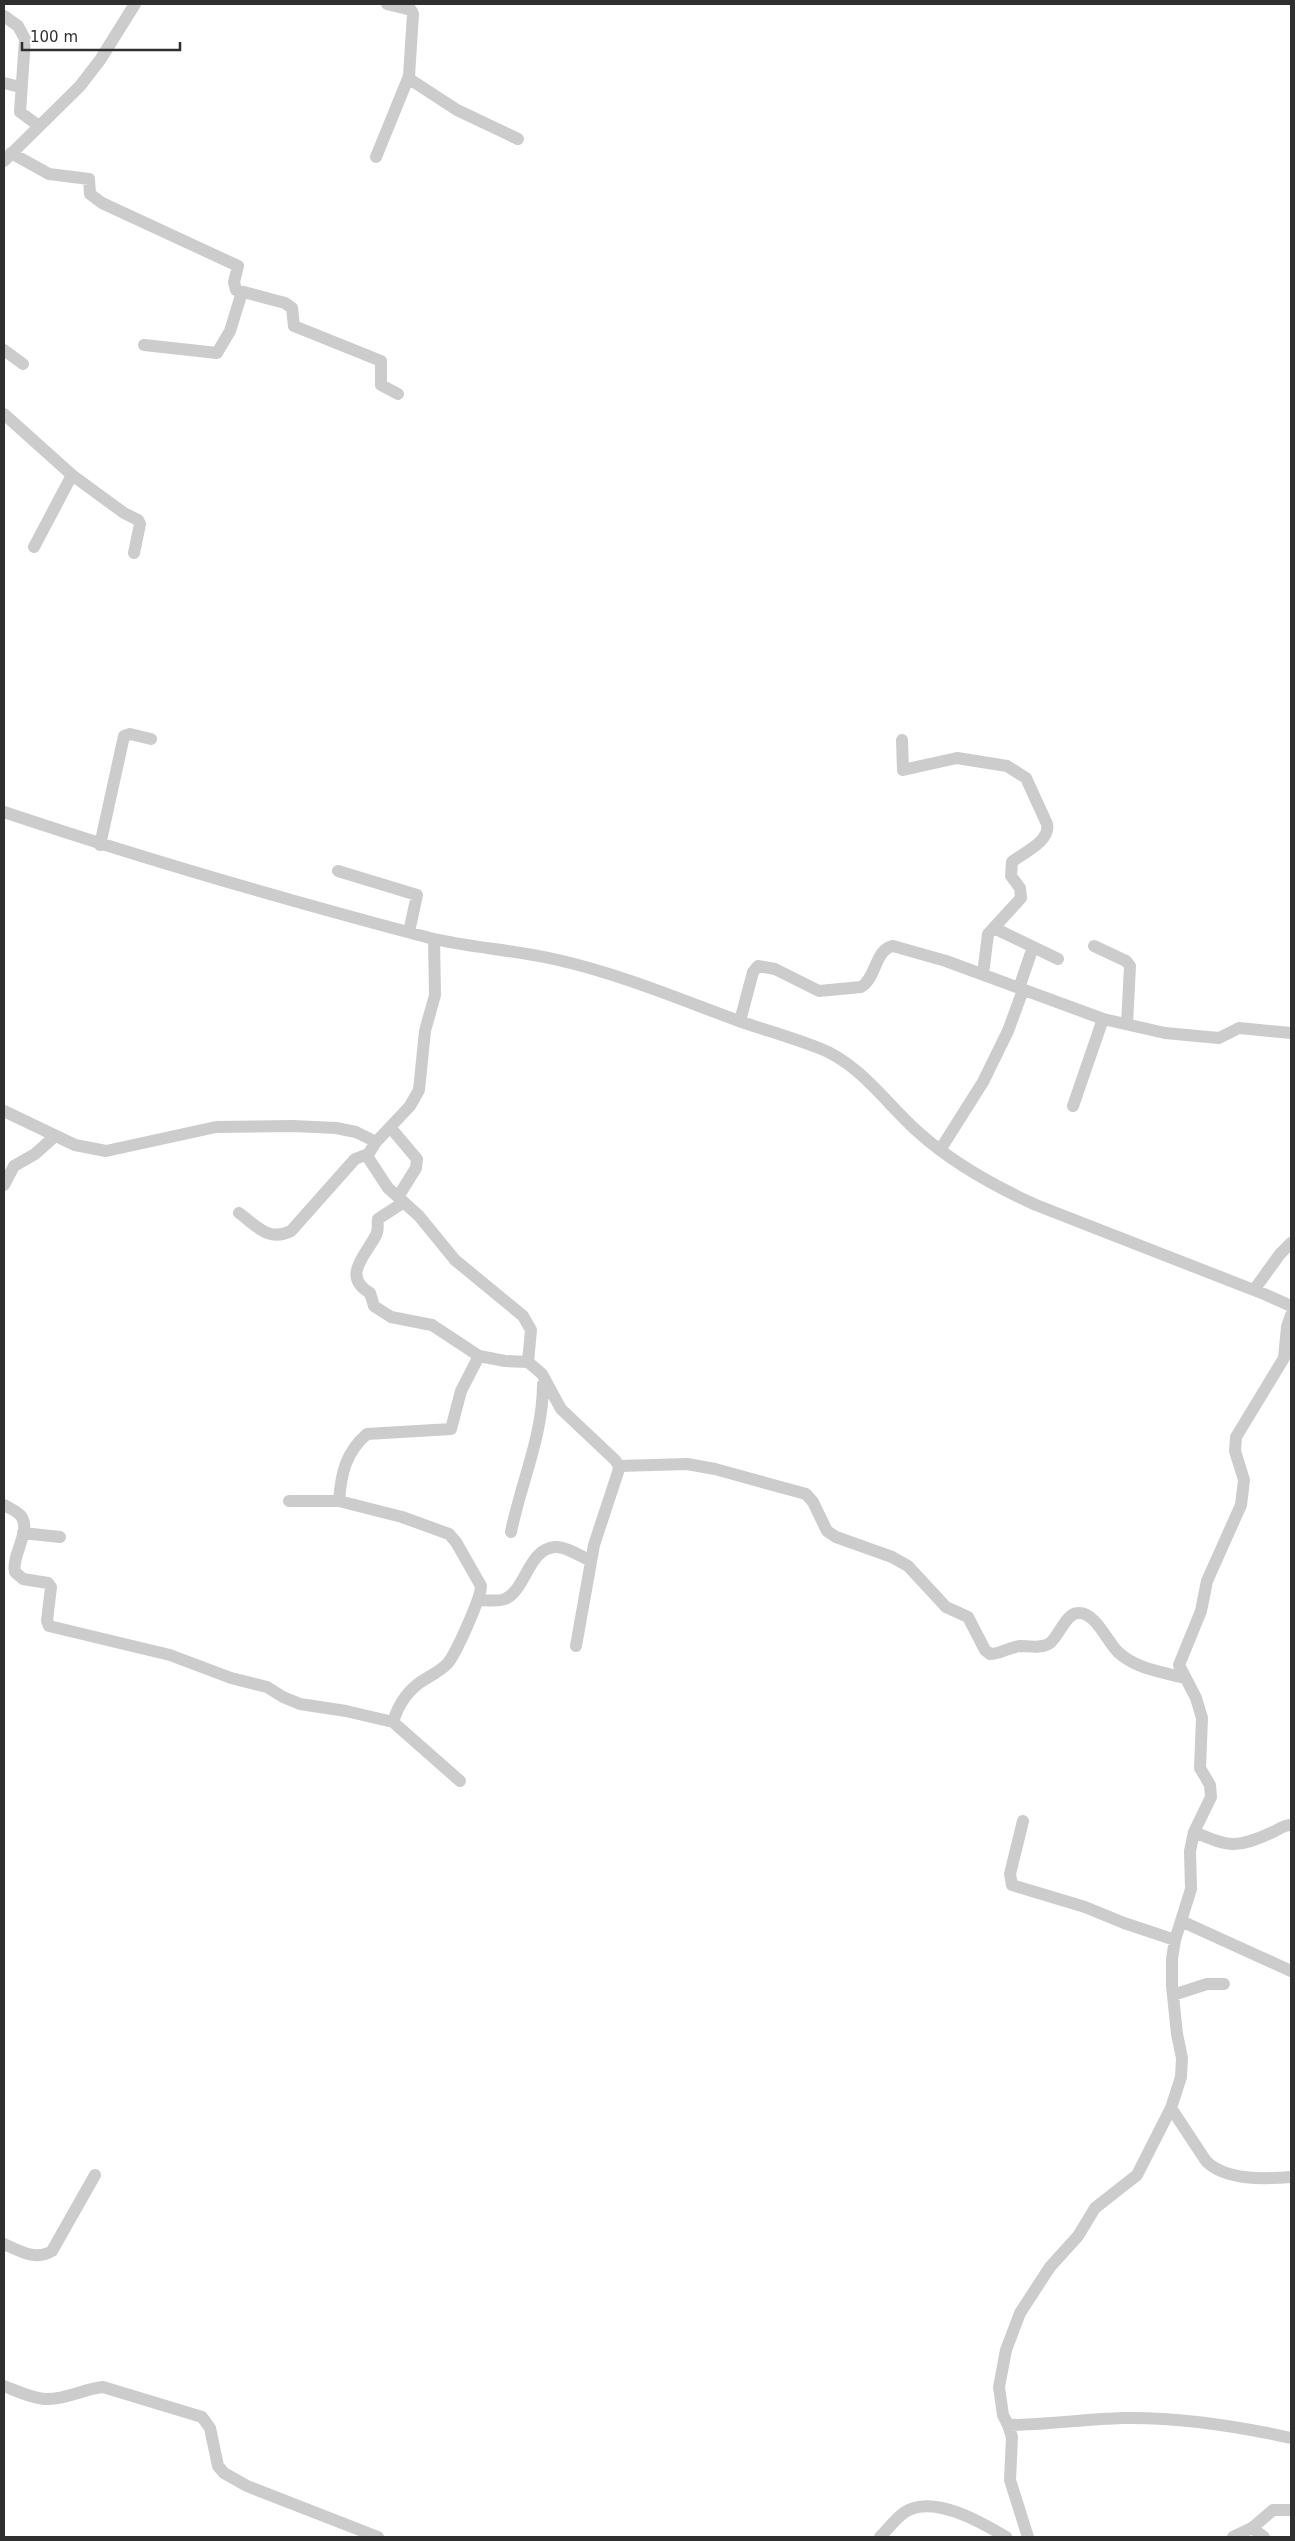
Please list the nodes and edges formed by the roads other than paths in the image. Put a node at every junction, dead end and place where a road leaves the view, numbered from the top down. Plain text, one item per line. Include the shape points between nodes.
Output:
1 (135, 4) edge
2 (387, 4) edge
3 (4, 16) edge
4 (409, 76) junction
5 (4, 83) edge
6 (20, 87) junction
7 (39, 126) junction
8 (518, 139) dead end
9 (7, 157) edge
10 (376, 157) dead end
11 (242, 292) junction
12 (144, 345) dead end
13 (4, 350) edge
14 (23, 364) dead end
15 (398, 394) dead end
16 (4, 414) edge
17 (72, 475) junction
18 (34, 547) dead end
19 (134, 553) dead end
20 (151, 739) dead end
21 (902, 740) dead end
22 (4, 812) edge
23 (100, 845) junction
24 (338, 871) dead end
25 (994, 928) junction
26 (409, 932) junction
27 (434, 939) junction
28 (1094, 946) dead end
29 (1033, 947) junction
30 (1058, 960) dead end
31 (983, 974) junction
32 (1021, 989) junction
33 (1103, 1018) junction
34 (740, 1021) junction
35 (1128, 1024) junction
36 (1291, 1032) edge
37 (1073, 1106) dead end
38 (4, 1111) edge
39 (390, 1127) junction
40 (54, 1137) junction
41 (376, 1142) junction
42 (940, 1150) junction
43 (368, 1154) junction
44 (4, 1185) edge
45 (401, 1200) junction
46 (238, 1213) dead end
47 (1291, 1243) edge
48 (1254, 1290) junction
49 (1291, 1306) edge
50 (1291, 1315) edge
51 (479, 1356) junction
52 (528, 1362) junction
53 (544, 1377) junction
54 (619, 1466) junction
55 (289, 1500) dead end
56 (339, 1500) junction
57 (4, 1504) edge
58 (511, 1532) dead end
59 (23, 1533) junction
60 (60, 1537) dead end
61 (591, 1561) junction
62 (478, 1600) junction
63 (576, 1646) dead end
64 (1185, 1678) junction
65 (392, 1722) junction
66 (460, 1781) dead end
67 (1022, 1821) dead end
68 (1291, 1825) edge
69 (1194, 1832) junction
70 (1181, 1921) junction
71 (1175, 1940) junction
72 (1291, 1971) edge
73 (1224, 1984) dead end
74 (1173, 1995) junction
75 (1172, 2108) junction
76 (95, 2175) dead end
77 (1291, 2177) edge
78 (4, 2244) edge
79 (4, 2386) edge
80 (1008, 2425) junction
81 (1291, 2438) edge
82 (1291, 2510) edge
83 (1252, 2528) junction
84 (378, 2537) edge
85 (880, 2537) edge
86 (1006, 2537) edge
87 (1028, 2537) edge
88 (1233, 2537) edge
89 (1264, 2537) edge

1 - 7 street via 86,79
2 - 4 street via 407,9 413,14
3 - 6 street via 18,26 25,39
4 - 8 street via 457,110
4 - 10 street
5 - 6 street
6 - 7 street via 20,112
7 - 9 street
9 - 11 street via 49,174 88,179 90,194 102,202 238,266 235,287
11 - 12 street via 230,331 217,352
11 - 15 street via 285,303 292,308 294,326 379,360 383,365 381,385
13 - 14 street
16 - 17 street
17 - 18 street
17 - 19 street via 138,520
20 - 23 street via 130,734 124,736
21 - 25 street via 903,770 966,758 1007,766 1028,782 1048,830 1012,862 1011,876 1020,888 1021,898
22 - 23 street
23 - 26 street
24 - 26 street via 417,895
25 - 29 street
25 - 31 street via 987,939
26 - 27 street
27 - 34 street via 558,960 650,986
27 - 39 street via 434,995 425,1031 419,1090 410,1106
28 - 35 street via 1130,966
29 - 30 street
29 - 32 street
31 - 32 street
31 - 34 street via 893,946 883,952 862,988 818,991 775,969 758,966 753,972
32 - 33 street
32 - 42 street via 1008,1031 984,1082
33 - 35 street
33 - 37 street
34 - 42 street via 839,1057
35 - 36 street via 1166,1033 1219,1038 1239,1028
38 - 40 street
39 - 41 street
39 - 45 street via 417,1159
40 - 41 street via 106,1151 208,1128 293,1126 347,1130
40 - 44 street via 35,1154 14,1166
41 - 43 street
42 - 48 street via 982,1177 1036,1205
43 - 45 street via 369,1162
43 - 46 street via 356,1159 291,1231 280,1236 269,1235
45 - 51 street via 378,1219 377,1234 359,1261 358,1282 370,1293 374,1306 384,1314 432,1326
45 - 52 street via 419,1216 455,1260 523,1316 531,1330
47 - 48 street
48 - 49 street
50 - 64 street via 1284,1358 1236,1437 1235,1451 1242,1473 1243,1494 1232,1528 1207,1581 1201,1611 1180,1660
51 - 52 street
51 - 56 street via 461,1391 451,1429 367,1434 345,1462
52 - 53 street
53 - 54 street via 560,1409 604,1447
53 - 58 street via 541,1425
54 - 61 street
54 - 64 street via 687,1464 806,1494 814,1502 827,1531 908,1566 946,1607 968,1617 990,1654 1013,1647 1044,1646 1072,1615 1080,1612 1096,1622 1118,1652 1129,1661
55 - 56 street
56 - 62 street via 449,1534 480,1582
57 - 59 street via 21,1516
59 - 60 street
59 - 65 street via 17,1549 15,1572 24,1579 50,1584 47,1621 53,1628 170,1655 231,1678 267,1687 300,1704
61 - 62 street via 553,1547 532,1563 507,1598
61 - 63 street
62 - 65 street via 455,1653 447,1664 416,1684 404,1697
64 - 69 street via 1202,1718 1200,1768 1211,1791 1209,1804
65 - 66 street
67 - 71 street via 1010,1874 1012,1885
68 - 69 street via 1233,1846
69 - 70 street via 1190,1851 1191,1889
70 - 71 street
70 - 72 street
71 - 74 street via 1171,1969
73 - 74 street via 1207,1984
74 - 75 street via 1183,2064
75 - 77 street via 1213,2168 1247,2178
75 - 80 street via 1137,2175 1095,2208 1020,2313 1006,2350 999,2388
76 - 78 street via 52,2251 37,2256
79 - 84 street via 34,2398 46,2399 103,2387 202,2417 207,2420 218,2466 224,2473 247,2486
80 - 81 street via 1125,2418 1176,2420
80 - 87 street via 1012,2437 1010,2480
82 - 83 street via 1274,2510
83 - 88 street
83 - 89 street
85 - 86 street via 904,2513 926,2505 967,2516

